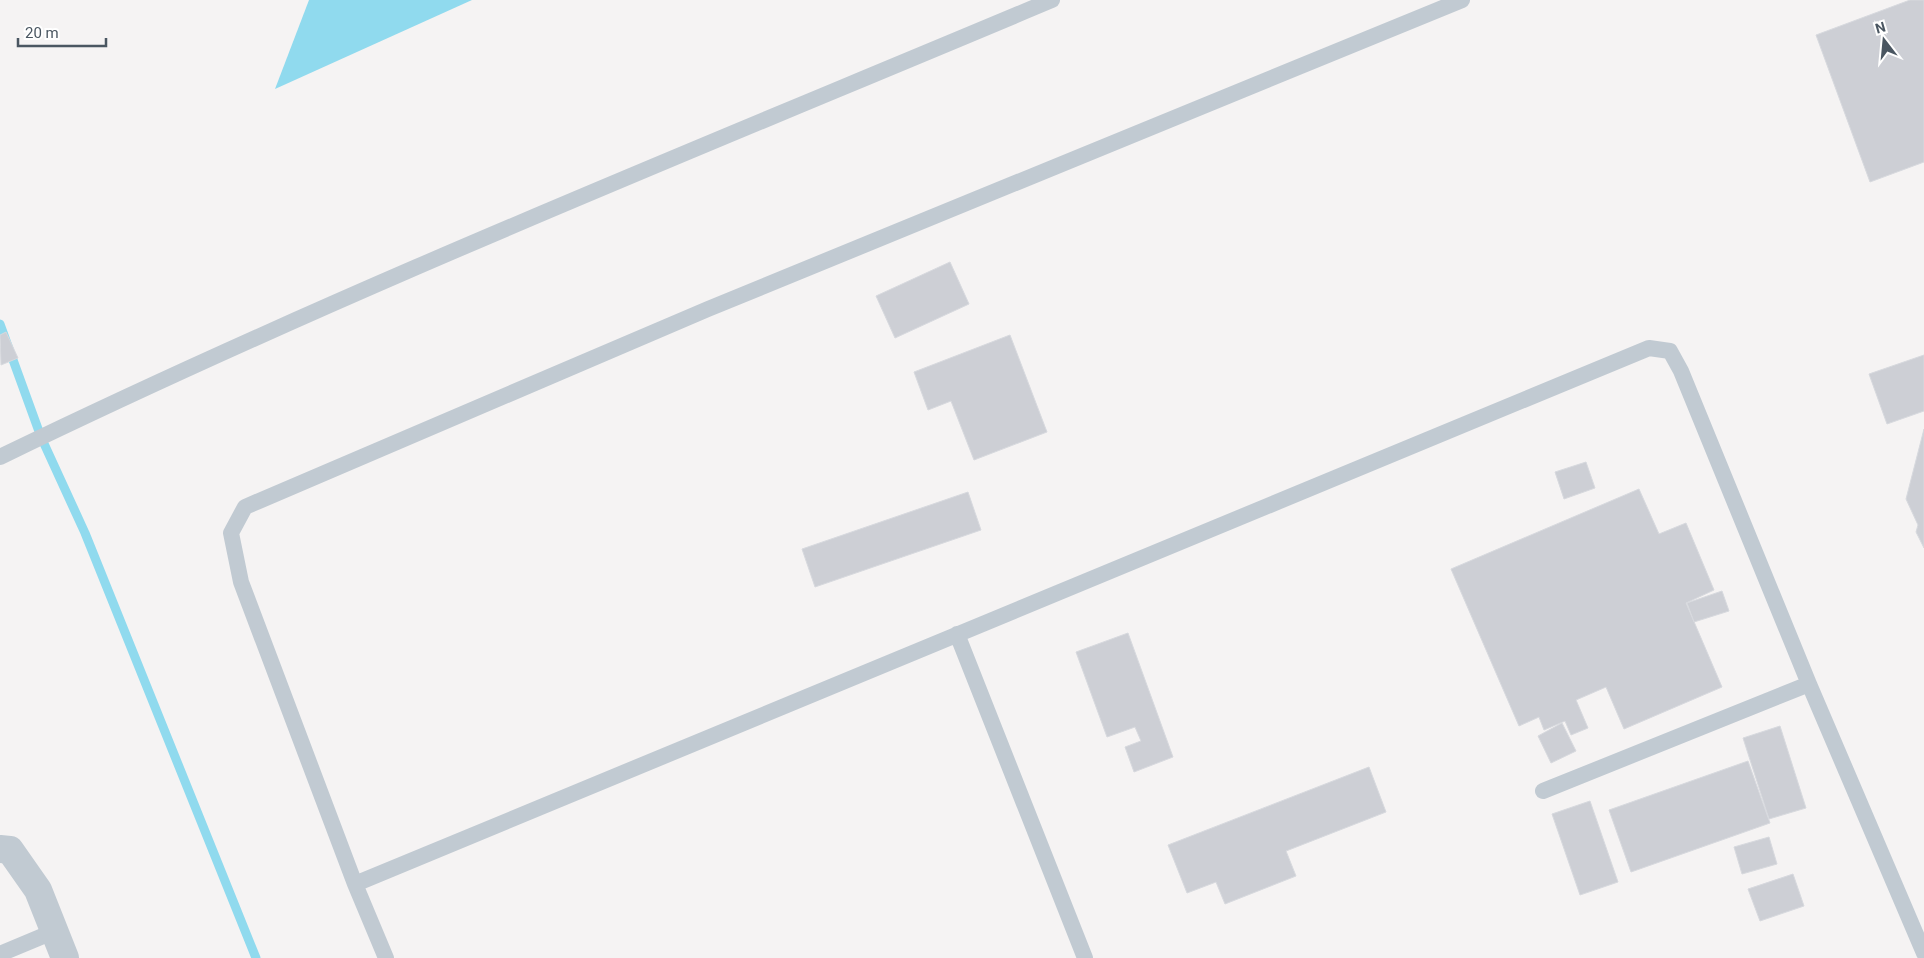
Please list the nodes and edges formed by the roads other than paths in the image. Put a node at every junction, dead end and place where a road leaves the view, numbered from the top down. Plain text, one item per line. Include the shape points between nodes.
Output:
1 (1052, 0) edge
2 (1462, 0) edge
3 (0, 457) edge
4 (957, 634) junction
5 (1809, 684) junction
6 (1543, 791) dead end
7 (0, 849) edge
8 (355, 884) junction
9 (55, 931) junction
10 (1924, 953) edge
11 (0, 954) edge
12 (65, 958) edge
13 (386, 958) edge
14 (1086, 958) edge

1 - 3 lane via 336,302
2 - 8 lane via 717,306 245,507 230,533 241,582
4 - 5 lane via 1648,348 1670,351 1681,371
4 - 8 lane
4 - 14 lane
5 - 6 lane
5 - 10 lane
7 - 9 street via 10,850 38,890
8 - 13 lane
9 - 11 lane
9 - 12 street

